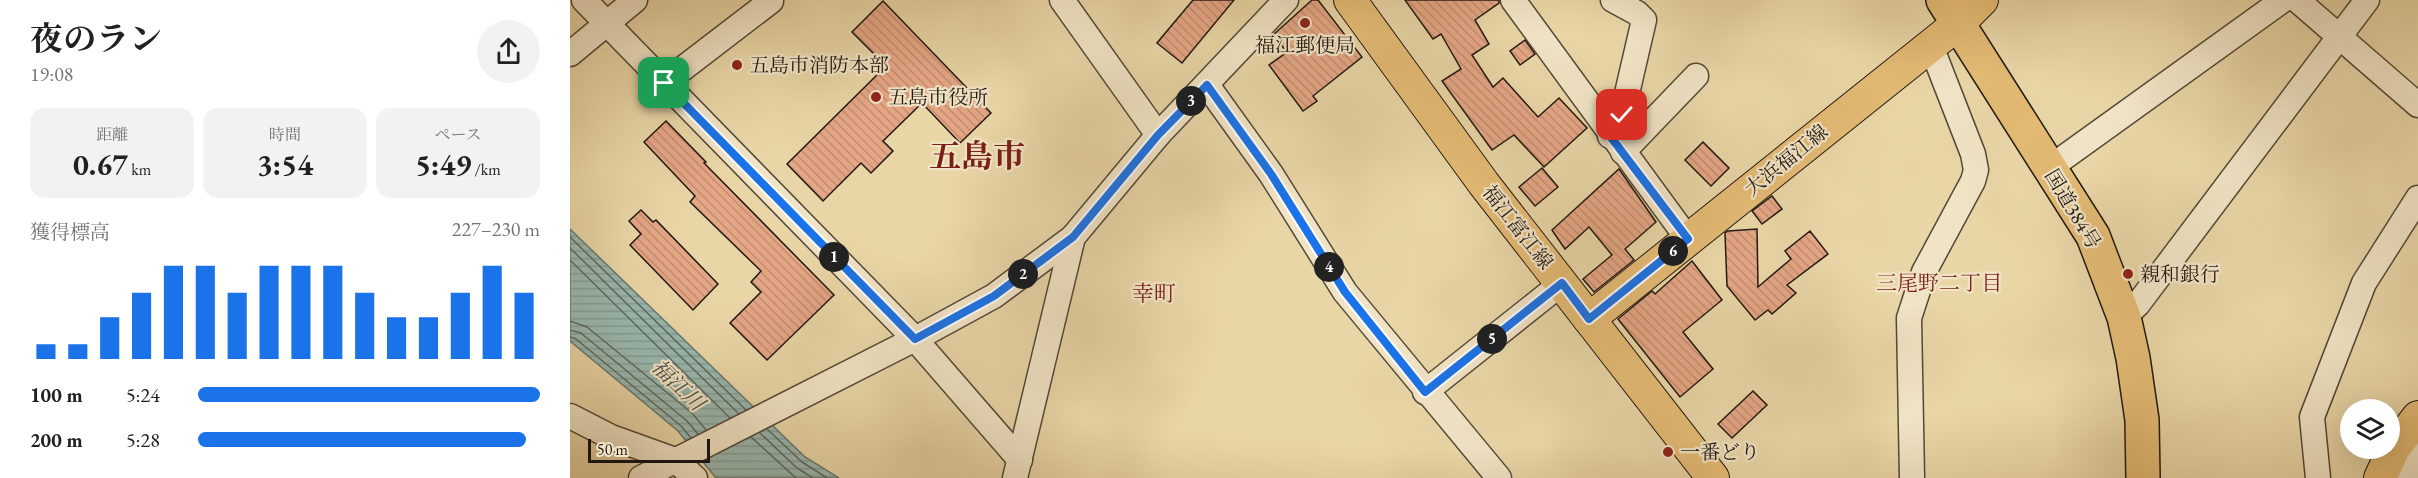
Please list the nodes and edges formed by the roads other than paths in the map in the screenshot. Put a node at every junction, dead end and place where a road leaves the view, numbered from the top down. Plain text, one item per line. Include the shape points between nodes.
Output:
1 (584, 0) edge
2 (635, 0) edge
3 (772, 0) edge
4 (1062, 0) edge
5 (1286, 0) edge
6 (1350, 0) edge
7 (1513, 0) edge
8 (1613, 0) edge
9 (1982, 0) edge
10 (2283, 0) edge
11 (2297, 0) edge
12 (2367, 0) edge
13 (1951, 11) edge
14 (606, 22) junction
15 (2338, 35) junction
16 (1928, 46) junction
17 (570, 54) edge
18 (1696, 76) dead end
19 (664, 83) junction
20 (1207, 85) junction
21 (2418, 105) edge
22 (1158, 135) junction
23 (1617, 144) junction
24 (2048, 169) junction
25 (2418, 198) edge
26 (1073, 237) junction
27 (1688, 239) junction
28 (1562, 283) junction
29 (2124, 317) junction
30 (1589, 319) junction
31 (915, 339) junction
32 (1425, 392) junction
33 (570, 416) edge
34 (2418, 417) edge
35 (2418, 450) edge
36 (675, 460) junction
37 (1018, 469) edge
38 (640, 478) edge
39 (695, 478) edge
40 (1499, 478) edge
41 (1713, 478) edge
42 (1912, 478) edge
43 (2143, 478) edge
44 (2318, 478) edge
45 (2380, 478) edge
46 (2407, 478) edge

1 - 14 street
2 - 14 street
3 - 19 street
4 - 22 street
5 - 20 street
6 - 28 main road, 福江富江線 via 1484,184
7 - 23 street
8 - 23 street via 1644,20
9 - 13 main road, 大浜福江線
10 - 24 street
11 - 15 street
12 - 15 street
13 - 16 main road, 大浜福江線
13 - 24 highway, 国道384号
14 - 17 street
14 - 19 street
15 - 21 street
15 - 29 street via 2138,304
16 - 27 main road, 大浜福江線
16 - 42 street via 1965,133 1976,170 1965,199 1924,273 1909,318
18 - 23 street
19 - 31 street
20 - 22 street
20 - 32 street via 1271,174 1345,292
22 - 26 street
23 - 27 street
24 - 29 highway, 国道384号 via 2093,236
25 - 44 street via 2364,282 2312,417
26 - 31 street via 994,296
26 - 37 street
27 - 30 main road, 大浜福江線
28 - 30 main road, 福江富江線
28 - 32 street
29 - 43 highway, 国道384号 via 2138,385
30 - 41 main road, 福江富江線
31 - 36 street
31 - 37 street
32 - 40 street
33 - 36 street via 611,437
34 - 45 main road via 2394,448
35 - 46 street
36 - 38 street
36 - 39 street

